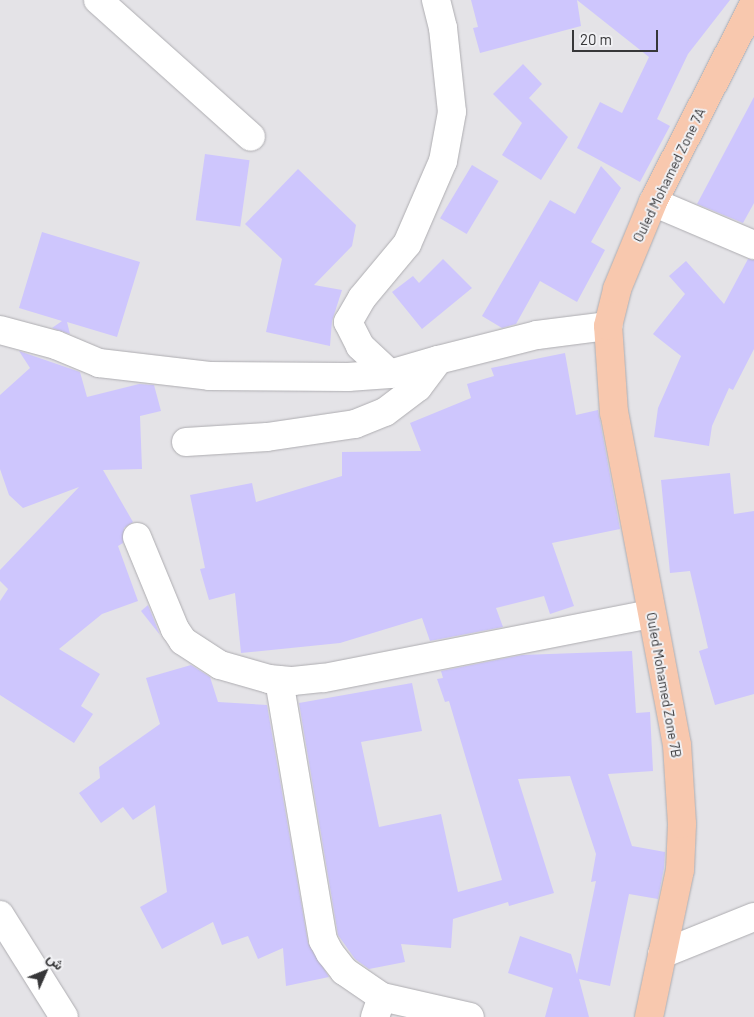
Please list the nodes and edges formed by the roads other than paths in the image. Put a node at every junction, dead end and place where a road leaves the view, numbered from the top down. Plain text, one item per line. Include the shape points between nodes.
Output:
1 (98, 0) edge
2 (436, 0) edge
3 (754, 4) edge
4 (251, 138) dead end
5 (652, 202) junction
6 (754, 245) edge
7 (608, 326) junction
8 (0, 330) edge
9 (438, 360) junction
10 (390, 374) junction
11 (614, 413) joint
12 (186, 442) dead end
13 (137, 536) dead end
14 (651, 614) junction
15 (279, 680) junction
16 (0, 915) edge
17 (754, 917) edge
18 (662, 954) junction
19 (379, 1007) edge
20 (64, 1017) edge
21 (470, 1017) edge
22 (649, 1017) edge

1 - 4 street
2 - 10 street via 446,46 452,112 443,161 407,244 362,298 348,322 360,346
3 - 5 main road, Ouled Mohamed Zone 7A
5 - 6 street
5 - 7 main road, Ouled Mohamed Zone 7A via 617,289
7 - 9 street via 537,335
7 - 11 main road, Ouled Mohamed Zone 7A
8 - 10 street via 56,345 99,363 208,376 348,377
9 - 10 street
9 - 12 street via 418,387 385,412 355,424 267,437
11 - 14 main road, Ouled Mohamed Zone 7B
13 - 15 street via 175,629 184,641 231,670
14 - 15 street via 324,678
14 - 18 main road, Ouled Mohamed Zone 7B via 677,745 683,846
15 - 19 street via 323,940 344,971
16 - 20 street
17 - 18 street
18 - 22 main road, Ouled Mohamed Zone 7B
19 - 21 street

